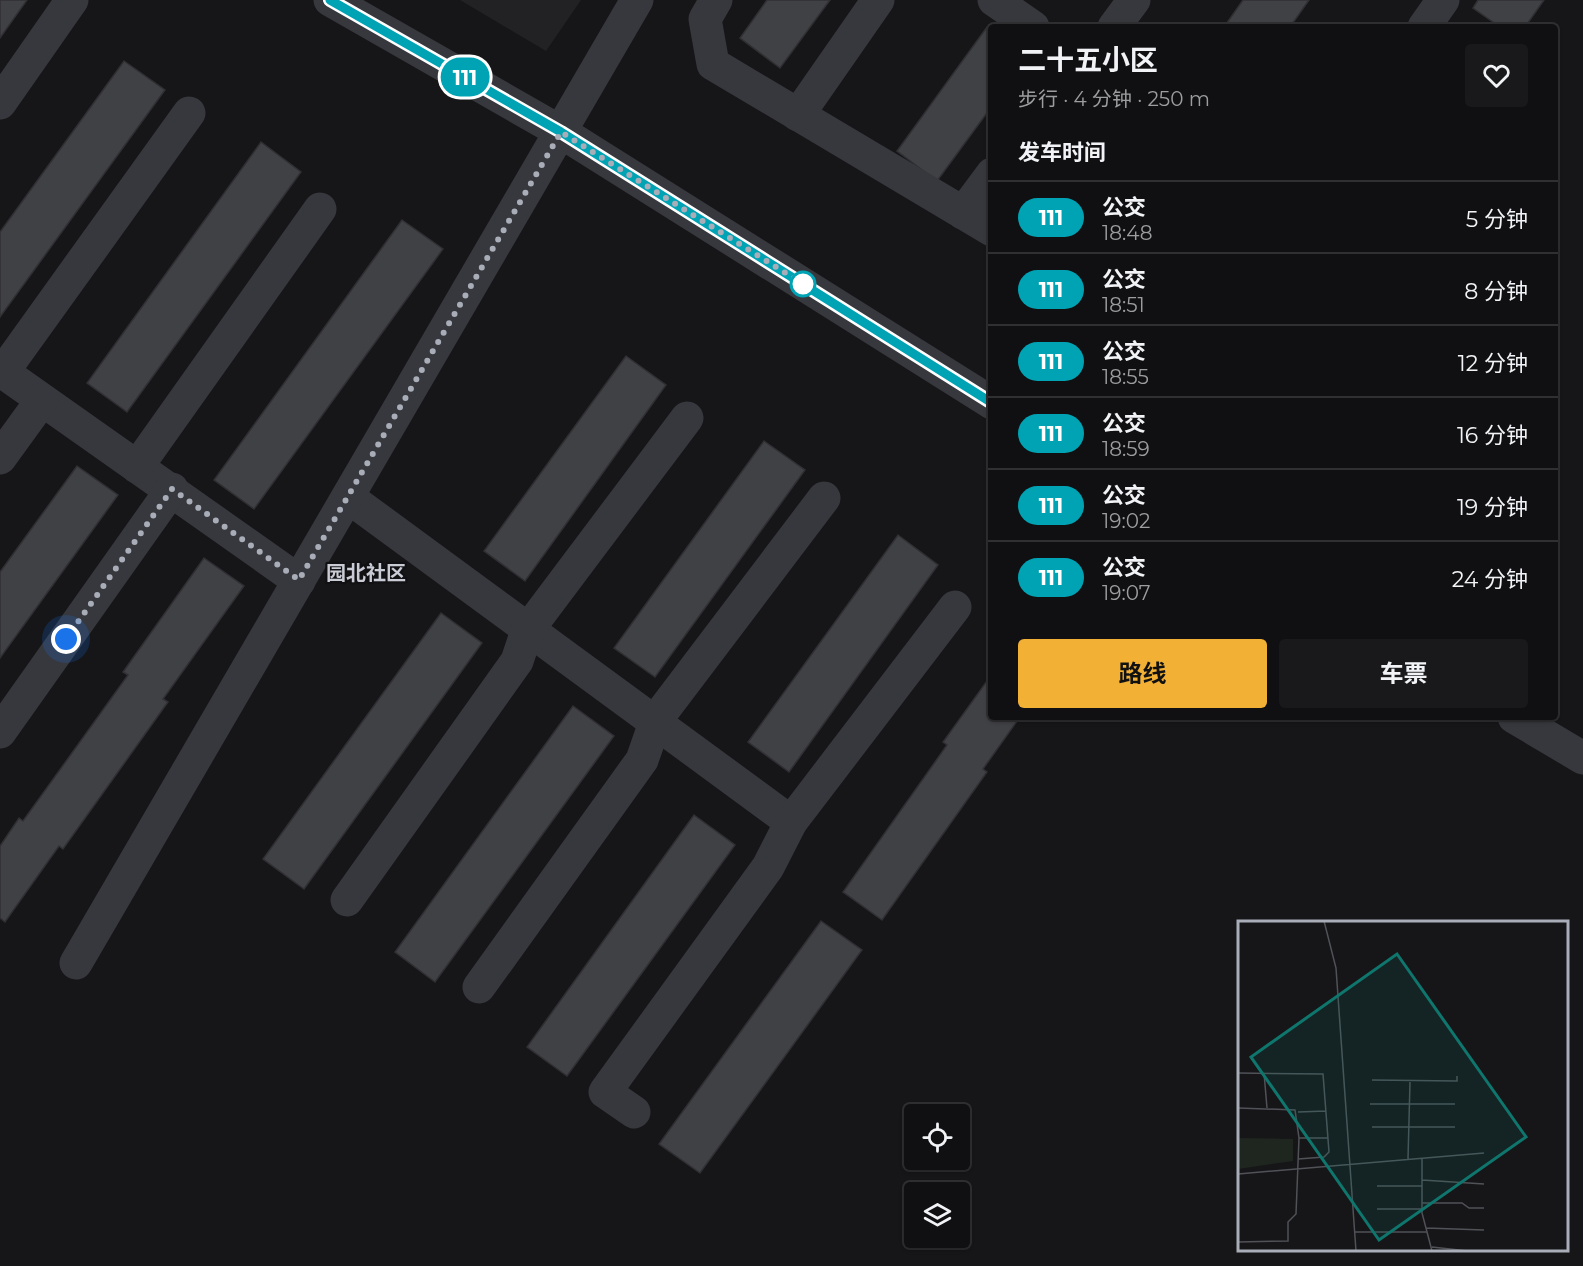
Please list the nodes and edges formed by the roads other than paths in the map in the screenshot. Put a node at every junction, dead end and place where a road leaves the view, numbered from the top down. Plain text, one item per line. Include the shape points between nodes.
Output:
1 (72, 0) edge
2 (330, 0) edge
3 (637, 0) edge
4 (716, 0) edge
5 (878, 0) edge
6 (994, 0) edge
7 (1134, 0) edge
8 (1029, 24) edge
9 (1116, 24) edge
10 (0, 103) edge
11 (189, 113) dead end
12 (798, 115) junction
13 (561, 132) junction
14 (988, 179) edge
15 (320, 209) dead end
16 (963, 213) junction
17 (988, 228) edge
18 (2, 371) edge
19 (42, 400) junction
20 (988, 400) edge
21 (687, 418) dead end
22 (0, 458) edge
23 (137, 467) junction
24 (172, 489) junction
25 (348, 497) junction
26 (824, 498) dead end
27 (299, 580) junction
28 (956, 607) dead end
29 (527, 631) junction
30 (656, 720) junction
31 (1519, 720) edge
32 (0, 732) edge
33 (1583, 758) edge
34 (791, 822) junction
35 (347, 900) dead end
36 (76, 963) dead end
37 (479, 987) dead end
38 (634, 1112) dead end

1 - 10 street
2 - 13 street
3 - 13 street
4 - 12 street via 705,19 713,64
5 - 12 street
6 - 8 street
7 - 9 street
11 - 18 street
12 - 16 street
13 - 20 street
13 - 25 street
14 - 16 street
15 - 23 street
16 - 17 street
18 - 19 street
19 - 22 street
19 - 23 street
21 - 29 street
23 - 24 street
24 - 27 street
24 - 32 street
25 - 27 street
25 - 29 street
26 - 30 street
27 - 36 street
28 - 34 street
29 - 30 street
29 - 35 street via 517,661
30 - 34 street
30 - 37 street via 642,760
31 - 33 street
34 - 38 street via 768,867 604,1092

